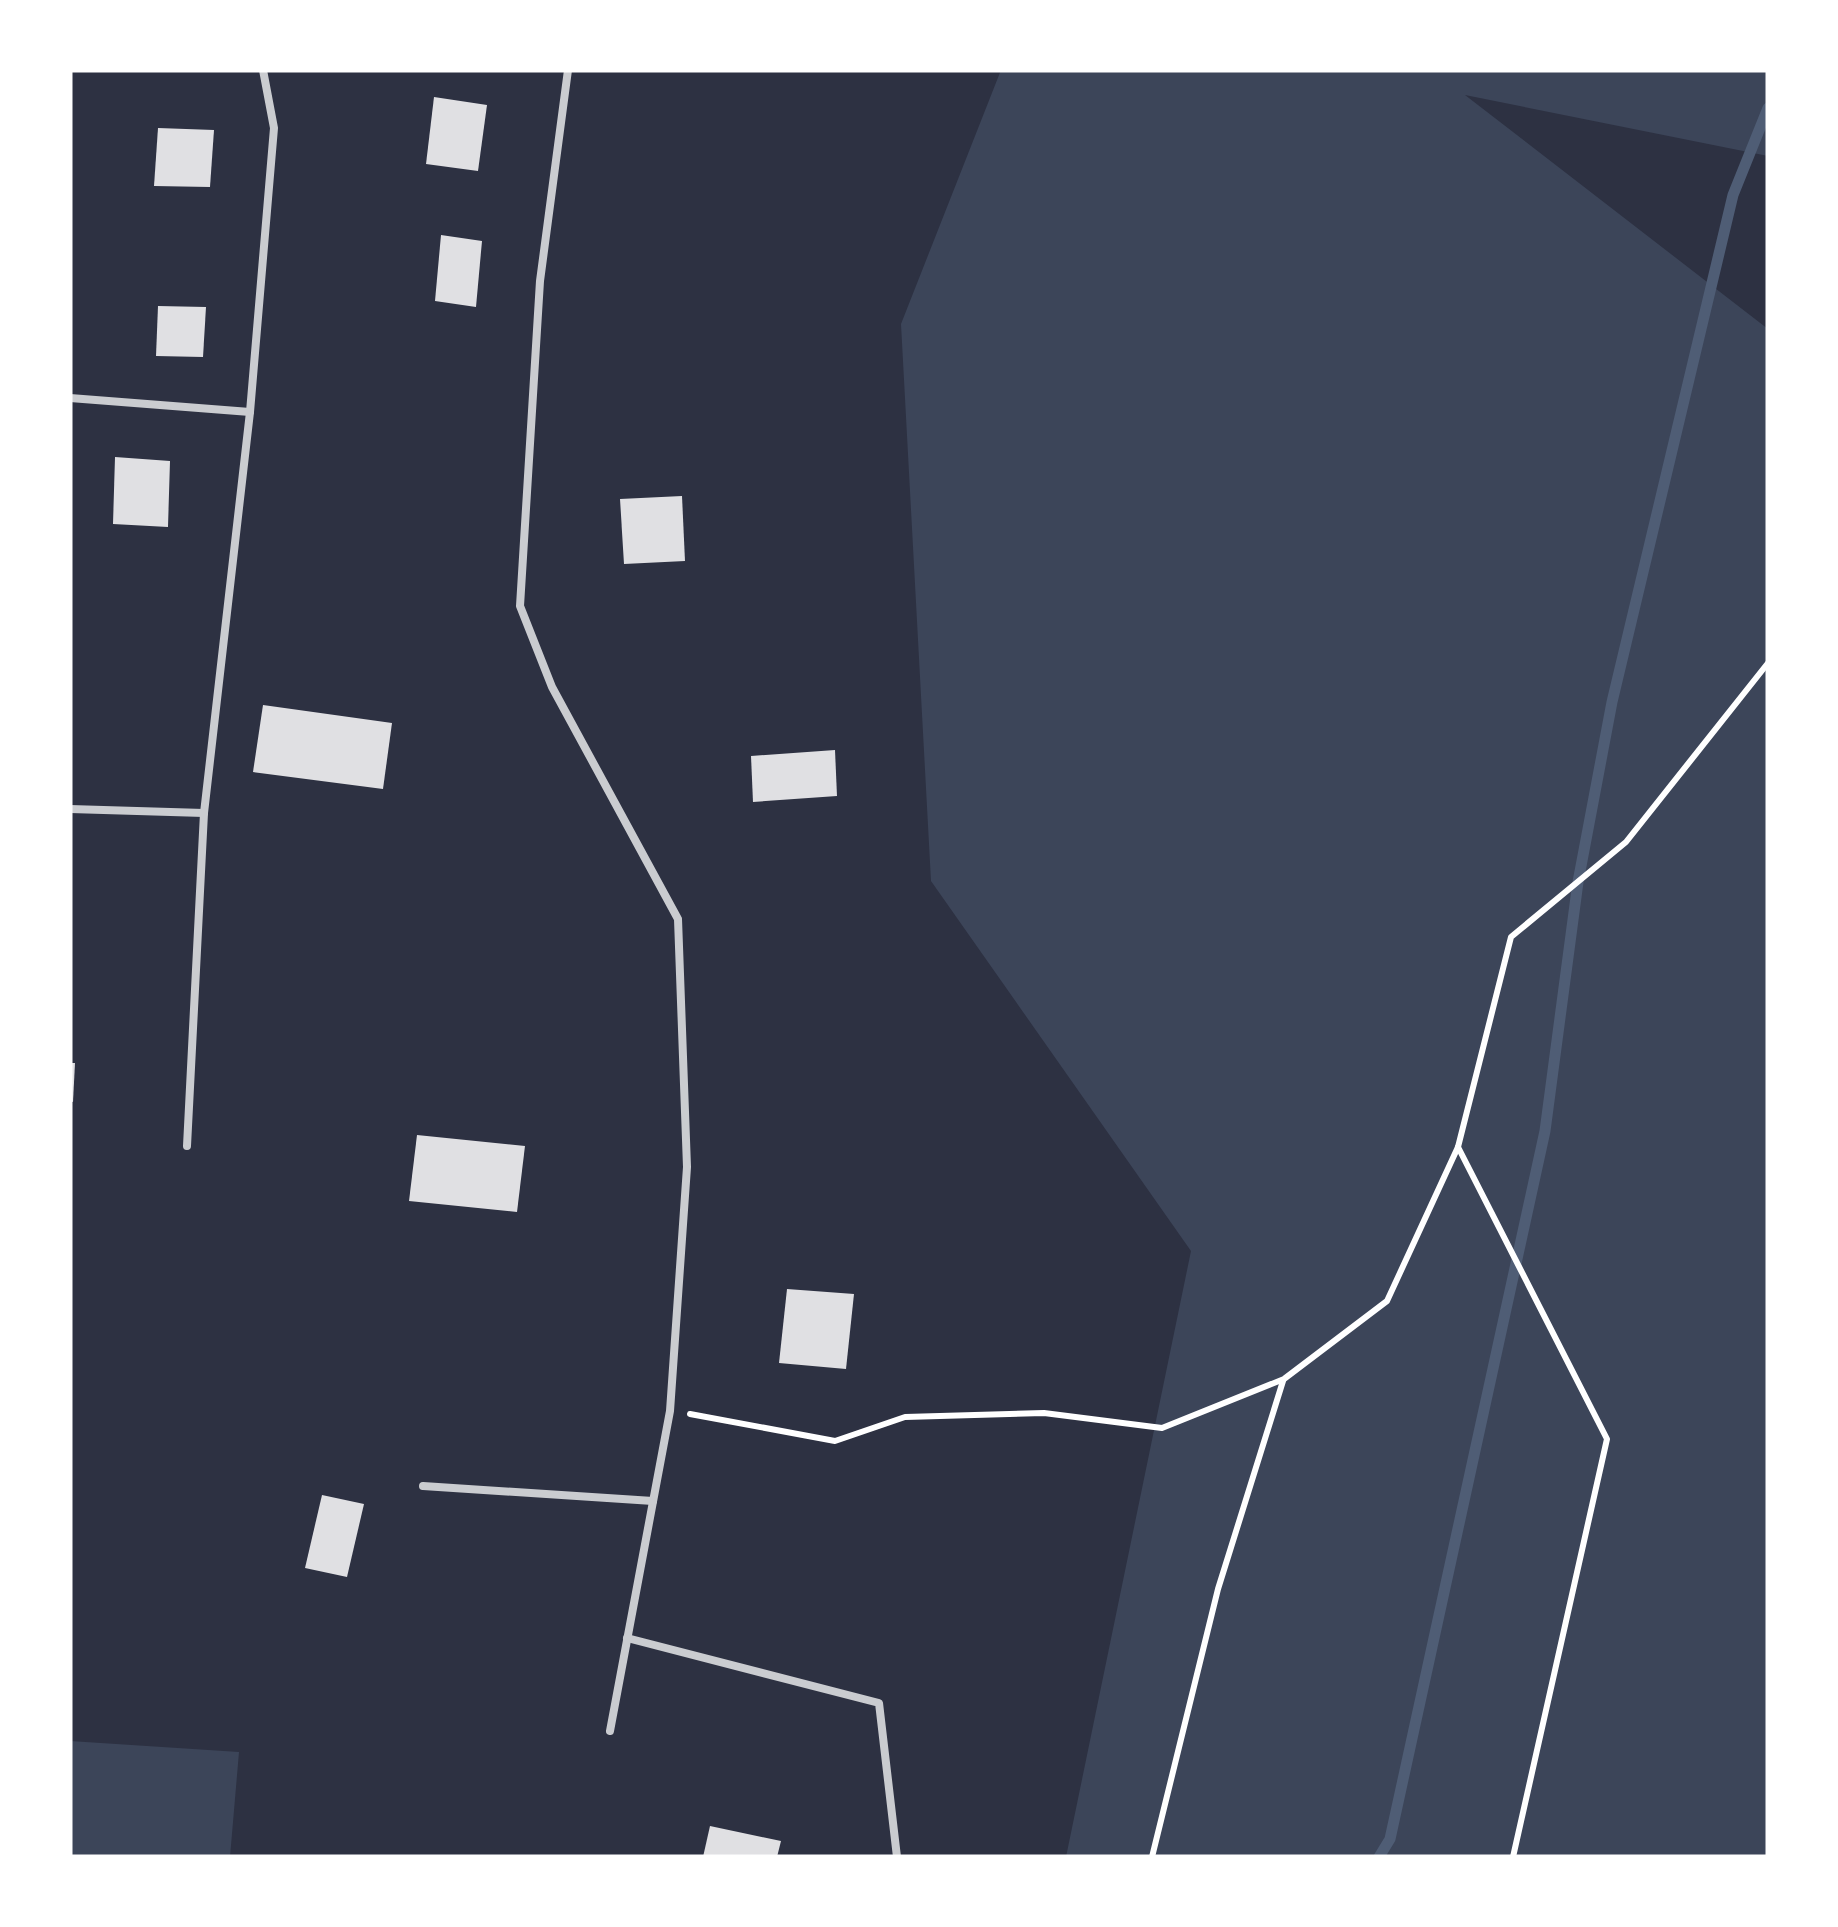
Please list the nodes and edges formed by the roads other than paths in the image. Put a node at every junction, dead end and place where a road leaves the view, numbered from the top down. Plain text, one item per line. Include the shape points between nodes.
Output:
1 (263, 70) edge
2 (568, 70) edge
3 (70, 398) edge
4 (250, 412) junction
5 (70, 809) edge
6 (204, 813) junction
7 (186, 1146) dead end
8 (423, 1486) dead end
9 (653, 1501) junction
10 (627, 1638) junction
11 (610, 1731) dead end
12 (897, 1857) edge

1 - 4 lane via 274,128
2 - 9 lane via 540,282 520,606 552,688 678,920 687,1167 670,1411
3 - 4 lane
4 - 6 lane
5 - 6 lane
6 - 7 lane
8 - 9 lane
9 - 10 lane
10 - 11 lane
10 - 12 lane via 879,1704

